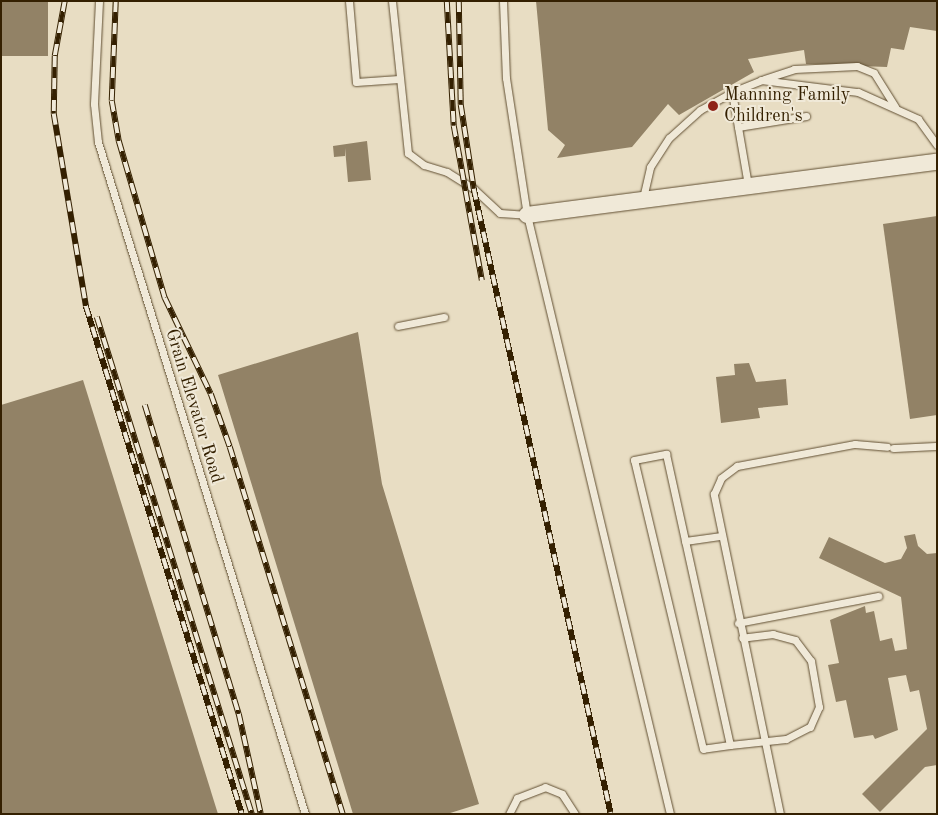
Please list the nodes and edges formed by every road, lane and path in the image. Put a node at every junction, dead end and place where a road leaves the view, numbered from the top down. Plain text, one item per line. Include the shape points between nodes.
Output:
1 (99, 1) edge
2 (349, 1) edge
3 (392, 1) edge
4 (503, 1) edge
5 (399, 79) junction
6 (761, 80) junction
7 (732, 92) junction
8 (895, 107) junction
9 (806, 116) dead end
10 (738, 127) junction
11 (937, 145) edge
12 (937, 162) edge
13 (748, 185) junction
14 (643, 198) junction
15 (527, 215) junction
16 (444, 317) dead end
17 (398, 326) dead end
18 (937, 446) edge
19 (720, 536) junction
20 (685, 541) junction
21 (878, 596) dead end
22 (738, 623) junction
23 (742, 638) junction
24 (765, 742) junction
25 (730, 745) junction
26 (305, 814) edge
27 (509, 814) edge
28 (576, 814) edge
29 (670, 814) edge
30 (780, 814) edge

1 - 26 lane, Grain Elevator Road via 94,104 98,142
2 - 5 lane via 356,82
3 - 5 lane
4 - 15 lane via 506,78
5 - 15 lane via 405,142 414,159 457,178 500,213
6 - 7 lane
6 - 8 lane via 858,92
6 - 8 lane via 794,69 857,66 874,73
7 - 10 lane
7 - 14 lane via 700,110 669,138 650,168
8 - 11 lane via 918,119
9 - 10 lane
10 - 13 lane
12 - 13 street
13 - 14 street
14 - 15 street
15 - 29 lane
16 - 17 lane
18 - 19 lane via 890,448 855,444 737,466 721,478 714,494
19 - 20 lane
19 - 22 lane
20 - 25 lane
20 - 25 lane via 666,454 634,460 703,749
21 - 22 lane
22 - 23 lane
23 - 24 lane
23 - 24 lane via 773,634 795,640 811,661 820,707 810,727
24 - 25 lane
24 - 30 lane
27 - 28 lane via 517,798 545,787 562,794

